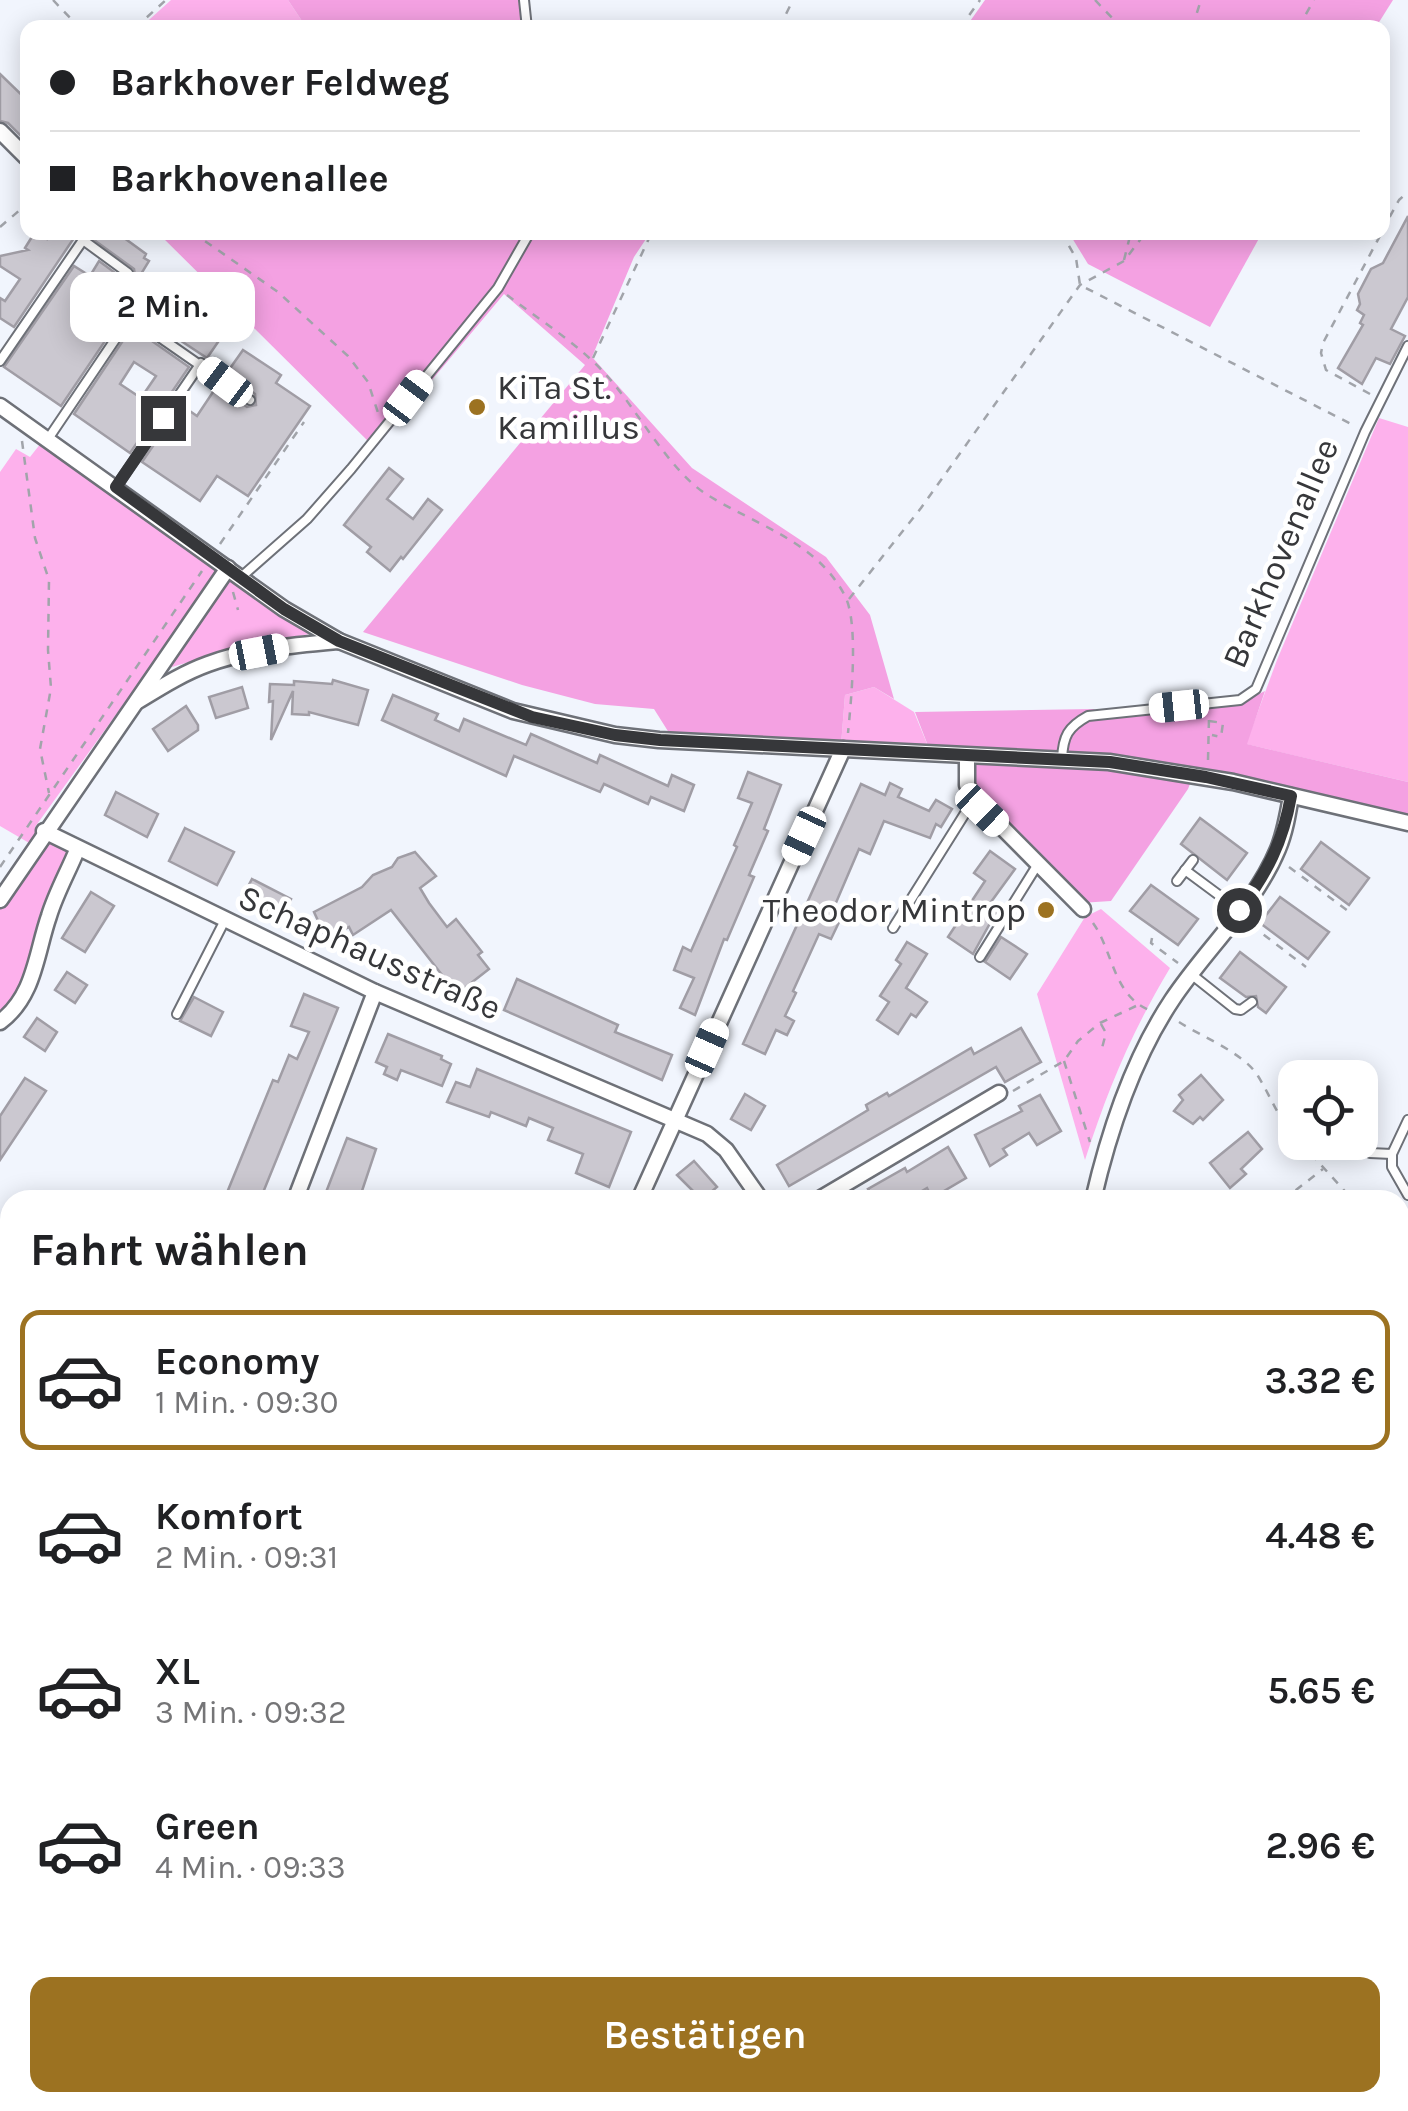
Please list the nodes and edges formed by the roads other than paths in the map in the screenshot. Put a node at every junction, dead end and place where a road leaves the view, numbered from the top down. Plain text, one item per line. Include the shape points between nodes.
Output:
1 (0, 131) edge
2 (20, 150) edge
3 (83, 240) joint
4 (525, 240) edge
5 (131, 316) junction
6 (1408, 346) edge
7 (0, 362) edge
8 (200, 363) junction
9 (250, 400) dead end
10 (0, 406) edge
11 (48, 439) junction
12 (116, 487) junction
13 (228, 568) junction
14 (240, 578) junction
15 (339, 641) junction
16 (133, 704) junction
17 (844, 748) junction
18 (967, 756) junction
19 (1062, 759) junction
20 (1291, 796) junction
21 (974, 799) junction
22 (1408, 823) edge
23 (44, 831) junction
24 (77, 850) junction
25 (1193, 860) dead end
26 (1038, 864) junction
27 (1186, 870) junction
28 (1177, 881) dead end
29 (0, 900) edge
30 (1083, 909) dead end
31 (1238, 912) junction
32 (224, 920) junction
33 (893, 928) dead end
34 (980, 957) dead end
35 (1191, 974) junction
36 (375, 992) junction
37 (1252, 1002) dead end
38 (177, 1014) dead end
39 (0, 1022) edge
40 (999, 1094) road end
41 (675, 1118) junction
42 (1408, 1120) edge
43 (1378, 1153) edge
44 (1392, 1154) junction
45 (299, 1190) edge
46 (643, 1190) edge
47 (754, 1190) edge
48 (835, 1190) edge
49 (1096, 1190) edge
50 (1405, 1190) edge

1 - 2 street
3 - 5 lane via 128,273 109,302
3 - 7 lane
4 - 14 lane via 498,288 385,428 307,519
5 - 8 lane
5 - 11 lane
6 - 19 lane, Barkhovenallee via 1256,689 1240,700 1088,716 1062,738
8 - 9 lane
8 - 12 lane
10 - 11 street
11 - 12 street
12 - 13 street
13 - 14 street
13 - 16 street
14 - 15 street
15 - 16 street via 211,663
15 - 17 street via 513,712 615,735
16 - 23 street
17 - 18 street
17 - 41 street
18 - 19 street
18 - 21 street via 966,785
19 - 20 street via 1206,777
20 - 22 street
20 - 31 street via 1272,861
21 - 26 street
21 - 33 lane
23 - 24 street, Schaphausstraße
23 - 29 street
24 - 32 street, Schaphausstraße
24 - 39 street via 28,986
25 - 27 lane
26 - 30 street
26 - 34 lane
27 - 28 lane
27 - 31 lane
31 - 35 street
32 - 36 street, Schaphausstraße
32 - 38 lane
35 - 37 lane via 1235,1009
35 - 49 street via 1163,1015 1116,1118
36 - 41 street, Schaphausstraße
36 - 45 street
40 - 48 street
41 - 46 street
41 - 47 street, Schaphausstraße via 726,1150
42 - 44 lane
43 - 44 lane
44 - 50 lane

